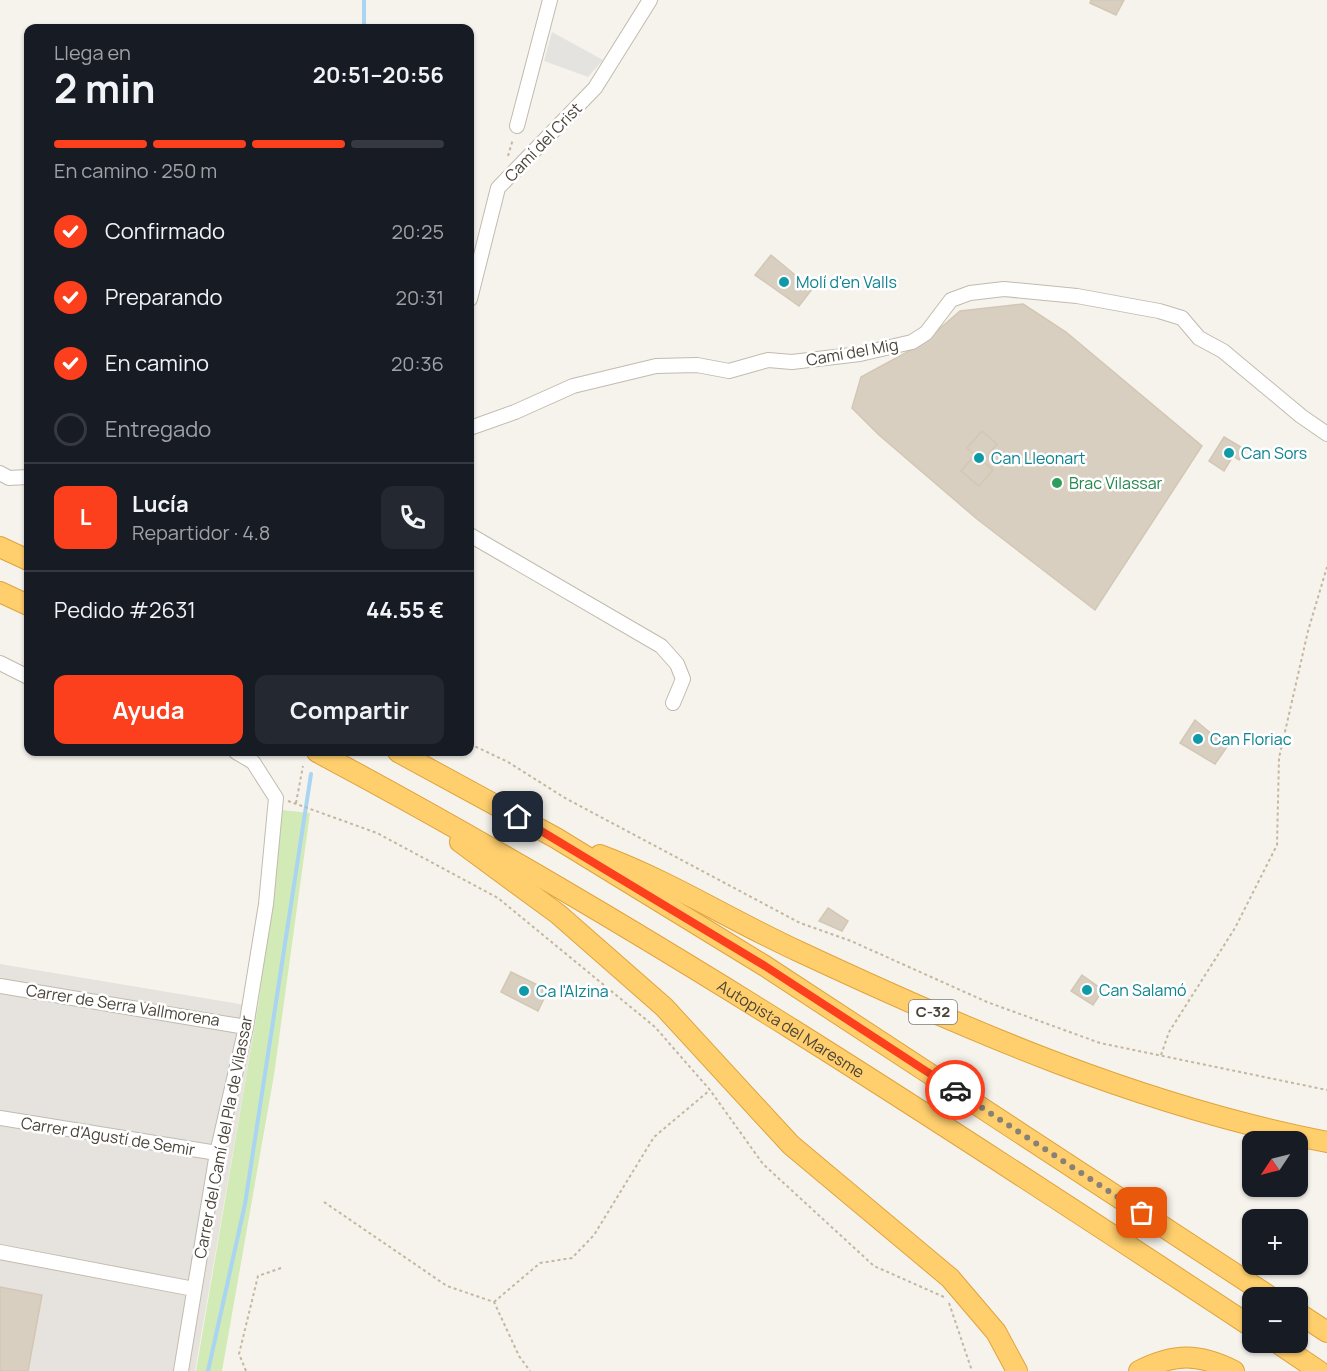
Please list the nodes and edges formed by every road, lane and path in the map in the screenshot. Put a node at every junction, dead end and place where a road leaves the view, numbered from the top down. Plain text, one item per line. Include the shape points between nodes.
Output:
1 (550, 0) edge
2 (650, 0) edge
3 (518, 126) dead end
4 (474, 283) edge
5 (474, 427) edge
6 (1327, 434) edge
7 (0, 473) edge
8 (24, 477) edge
9 (474, 537) edge
10 (0, 547) edge
11 (24, 558) edge
12 (1327, 567) edge
13 (0, 592) edge
14 (24, 603) edge
15 (0, 663) edge
16 (24, 675) edge
17 (673, 703) dead end
18 (474, 746) edge
19 (243, 756) edge
20 (325, 756) edge
21 (405, 756) edge
22 (303, 766) dead end
23 (396, 794) junction
24 (556, 838) junction
25 (0, 986) edge
26 (246, 1027) junction
27 (1161, 1055) junction
28 (711, 1090) junction
29 (1327, 1090) edge
30 (0, 1118) edge
31 (1327, 1142) edge
32 (217, 1154) junction
33 (324, 1202) dead end
34 (0, 1252) edge
35 (281, 1268) dead end
36 (1255, 1287) edge
37 (194, 1289) junction
38 (494, 1302) junction
39 (1242, 1320) edge
40 (1308, 1320) edge
41 (1327, 1332) edge
42 (1292, 1353) edge
43 (181, 1371) edge
44 (246, 1371) edge
45 (530, 1371) edge
46 (972, 1371) edge
47 (1017, 1371) edge
48 (1139, 1371) edge
49 (1234, 1371) edge
50 (1319, 1371) edge

1 - 3 street
2 - 4 street, Camí del Crist via 595,88 498,188
5 - 6 street, Camí del Mig via 573,386 656,366 698,365 729,371 768,360 792,362 860,354 912,342 926,333 951,300 1004,289 1077,296 1182,318 1199,338 1223,351
7 - 8 street via 9,478
9 - 17 street via 661,646 677,664 683,679
10 - 11 highway
12 - 27 path via 1279,758 1277,845 1235,928 1169,1032
13 - 14 highway
15 - 16 street
18 - 27 path via 800,922 987,1002 1100,1043
19 - 26 street, Carrer del Camí del Pla de Vilassar via 254,762 276,798 266,904
20 - 23 highway, Autopista del Maresme
21 - 24 highway, C-32
22 - 28 path via 296,802 377,833 498,898 655,1027
23 - 39 highway, Autopista del Maresme via 581,899 971,1141
23 - 47 highway via 558,914 664,1007 791,1145 950,1278 996,1332
24 - 31 highway, C-32 via 640,870 797,951 999,1042 1107,1083
24 - 36 highway, C-32 via 765,966
25 - 26 street, Carrer de Serra Vallmorena
26 - 32 street, Carrer del Camí del Pla de Vilassar
27 - 29 path
28 - 38 path via 654,1137 594,1235 572,1258 540,1263
28 - 46 path via 763,1164 874,1266 947,1298
30 - 32 street, Carrer d'Agustí de Semir
32 - 37 street, Carrer del Camí del Pla de Vilassar
33 - 38 path via 447,1286
34 - 37 street
35 - 44 path via 258,1276 239,1354
37 - 43 street, Carrer del Camí del Pla de Vilassar
38 - 45 path
40 - 41 highway
42 - 50 highway
48 - 49 highway via 1179,1356 1218,1363

